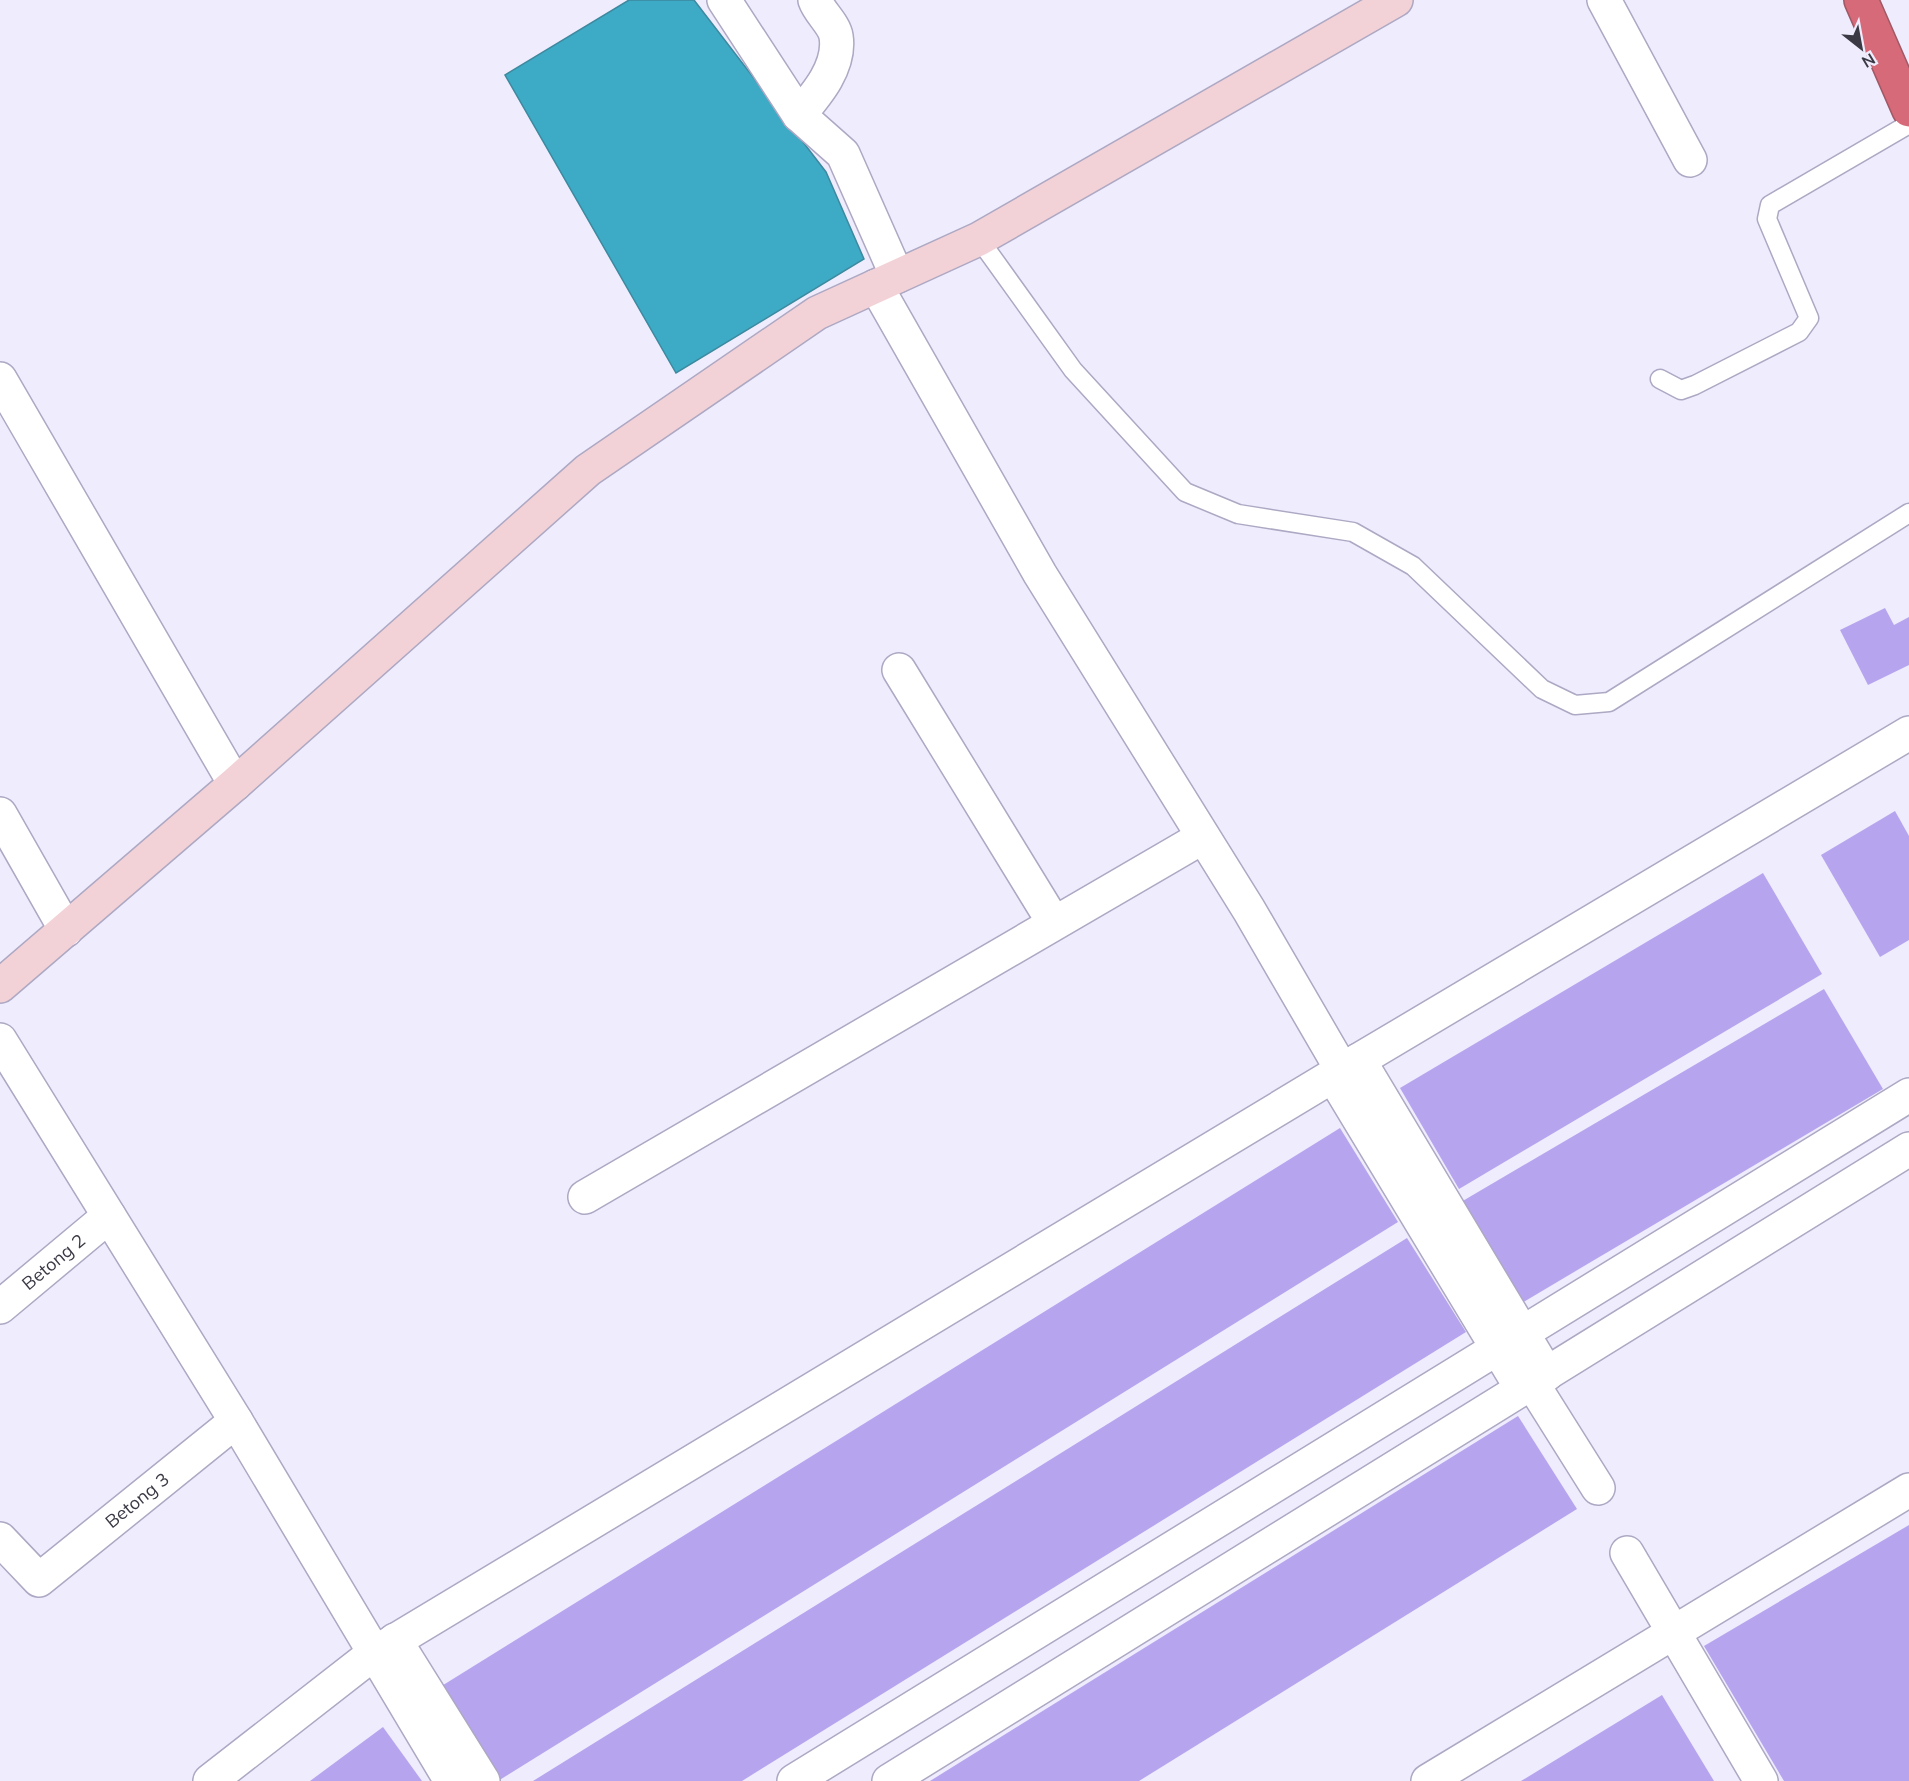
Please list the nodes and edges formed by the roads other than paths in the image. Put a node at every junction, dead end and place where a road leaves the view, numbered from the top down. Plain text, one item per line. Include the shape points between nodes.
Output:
1 (724, 0) edge
2 (815, 0) edge
3 (1604, 0) edge
4 (1861, 0) edge
5 (1372, 5) edge
6 (1909, 110) edge
7 (799, 115) junction
8 (1909, 124) edge
9 (1690, 160) dead end
10 (979, 239) junction
11 (886, 281) junction
12 (0, 379) edge
13 (1660, 379) dead end
14 (1909, 513) edge
15 (899, 670) dead end
16 (1909, 734) edge
17 (235, 784) junction
18 (0, 814) edge
19 (1203, 837) junction
20 (1054, 924) junction
21 (66, 930) junction
22 (0, 986) edge
23 (0, 1040) edge
24 (1345, 1068) junction
25 (1909, 1095) edge
26 (1909, 1149) edge
27 (585, 1197) dead end
28 (109, 1216) junction
29 (0, 1307) edge
30 (1510, 1340) junction
31 (1534, 1382) junction
32 (236, 1421) junction
33 (1598, 1488) dead end
34 (1909, 1490) edge
35 (0, 1539) edge
36 (1626, 1553) dead end
37 (1672, 1631) junction
38 (384, 1647) junction
39 (210, 1781) edge
40 (451, 1781) edge
41 (483, 1781) edge
42 (794, 1781) edge
43 (889, 1781) edge
44 (1428, 1781) edge
45 (1761, 1781) edge

1 - 7 street
2 - 7 street via 836,35 833,65 817,94
3 - 9 street
4 - 6 highway
5 - 10 street
7 - 11 street via 843,154
8 - 13 lane via 1770,205 1767,219 1809,318 1799,332 1681,390
10 - 11 street
10 - 14 lane via 1073,370 1185,492 1238,514 1353,532 1413,566 1542,689 1575,705 1609,702
11 - 17 street via 817,313 588,470
11 - 19 street via 1040,574
12 - 17 street
15 - 20 street
16 - 24 street
17 - 21 street
18 - 21 street
19 - 20 street
19 - 24 street
20 - 27 street
21 - 22 street
23 - 28 street
24 - 30 street
24 - 38 street
25 - 30 street
26 - 31 street
28 - 29 street, Betong 2
28 - 32 street
30 - 31 street
30 - 42 street
31 - 33 street
31 - 43 street
32 - 35 street, Betong 3 via 39,1580
32 - 38 street
34 - 37 street
36 - 37 street
37 - 44 street
37 - 45 street
38 - 39 street
38 - 40 street
38 - 41 street

